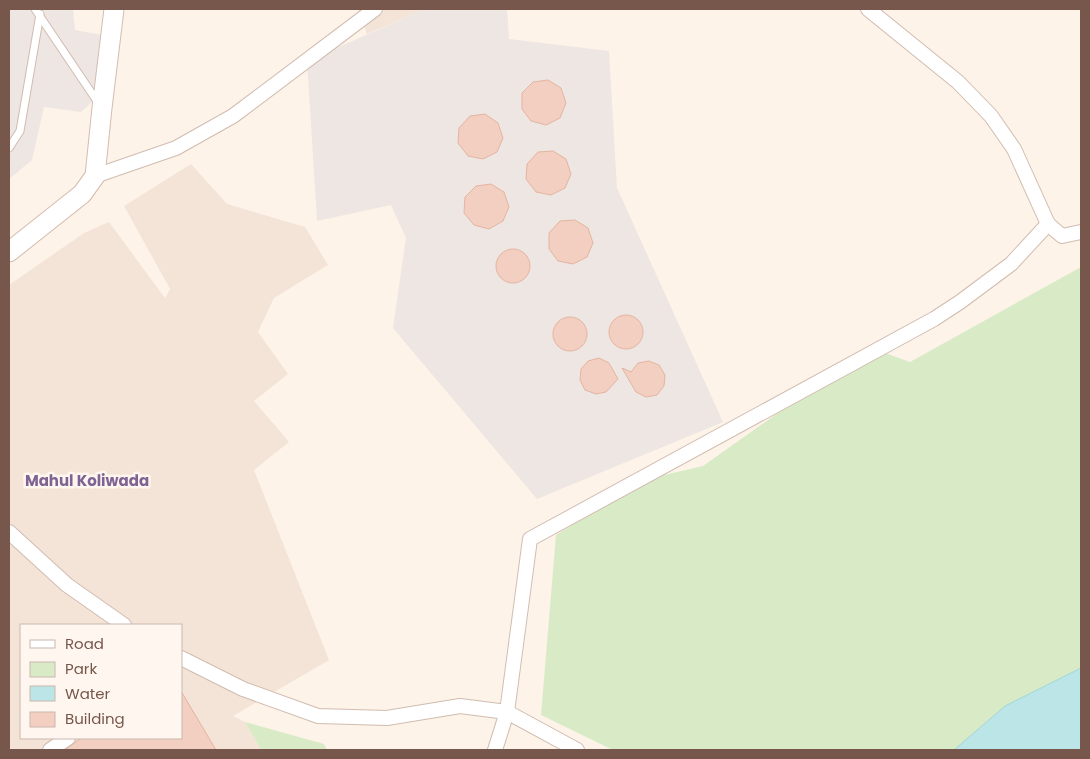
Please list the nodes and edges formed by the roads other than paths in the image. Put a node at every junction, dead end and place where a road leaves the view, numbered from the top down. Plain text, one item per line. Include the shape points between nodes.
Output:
1 (114, 9) edge
2 (375, 9) edge
3 (868, 9) edge
4 (38, 11) edge
5 (102, 108) junction
6 (9, 148) edge
7 (95, 176) junction
8 (1048, 224) junction
9 (1081, 232) edge
10 (9, 252) edge
11 (9, 532) edge
12 (123, 624) edge
13 (182, 658) edge
14 (507, 712) junction
15 (66, 739) edge
16 (50, 750) edge
17 (495, 750) edge
18 (577, 750) edge

1 - 5 street
2 - 7 street via 233,116 176,148
3 - 8 street via 958,82 991,116 1014,149
4 - 5 lane
4 - 6 lane via 20,131
5 - 7 street
7 - 10 street via 82,194
8 - 9 street via 1062,236
8 - 14 street via 1011,264 934,319 530,539
11 - 12 street via 67,585
13 - 14 street via 243,689 318,716 387,718 460,706
14 - 17 street
14 - 18 street
15 - 16 street

